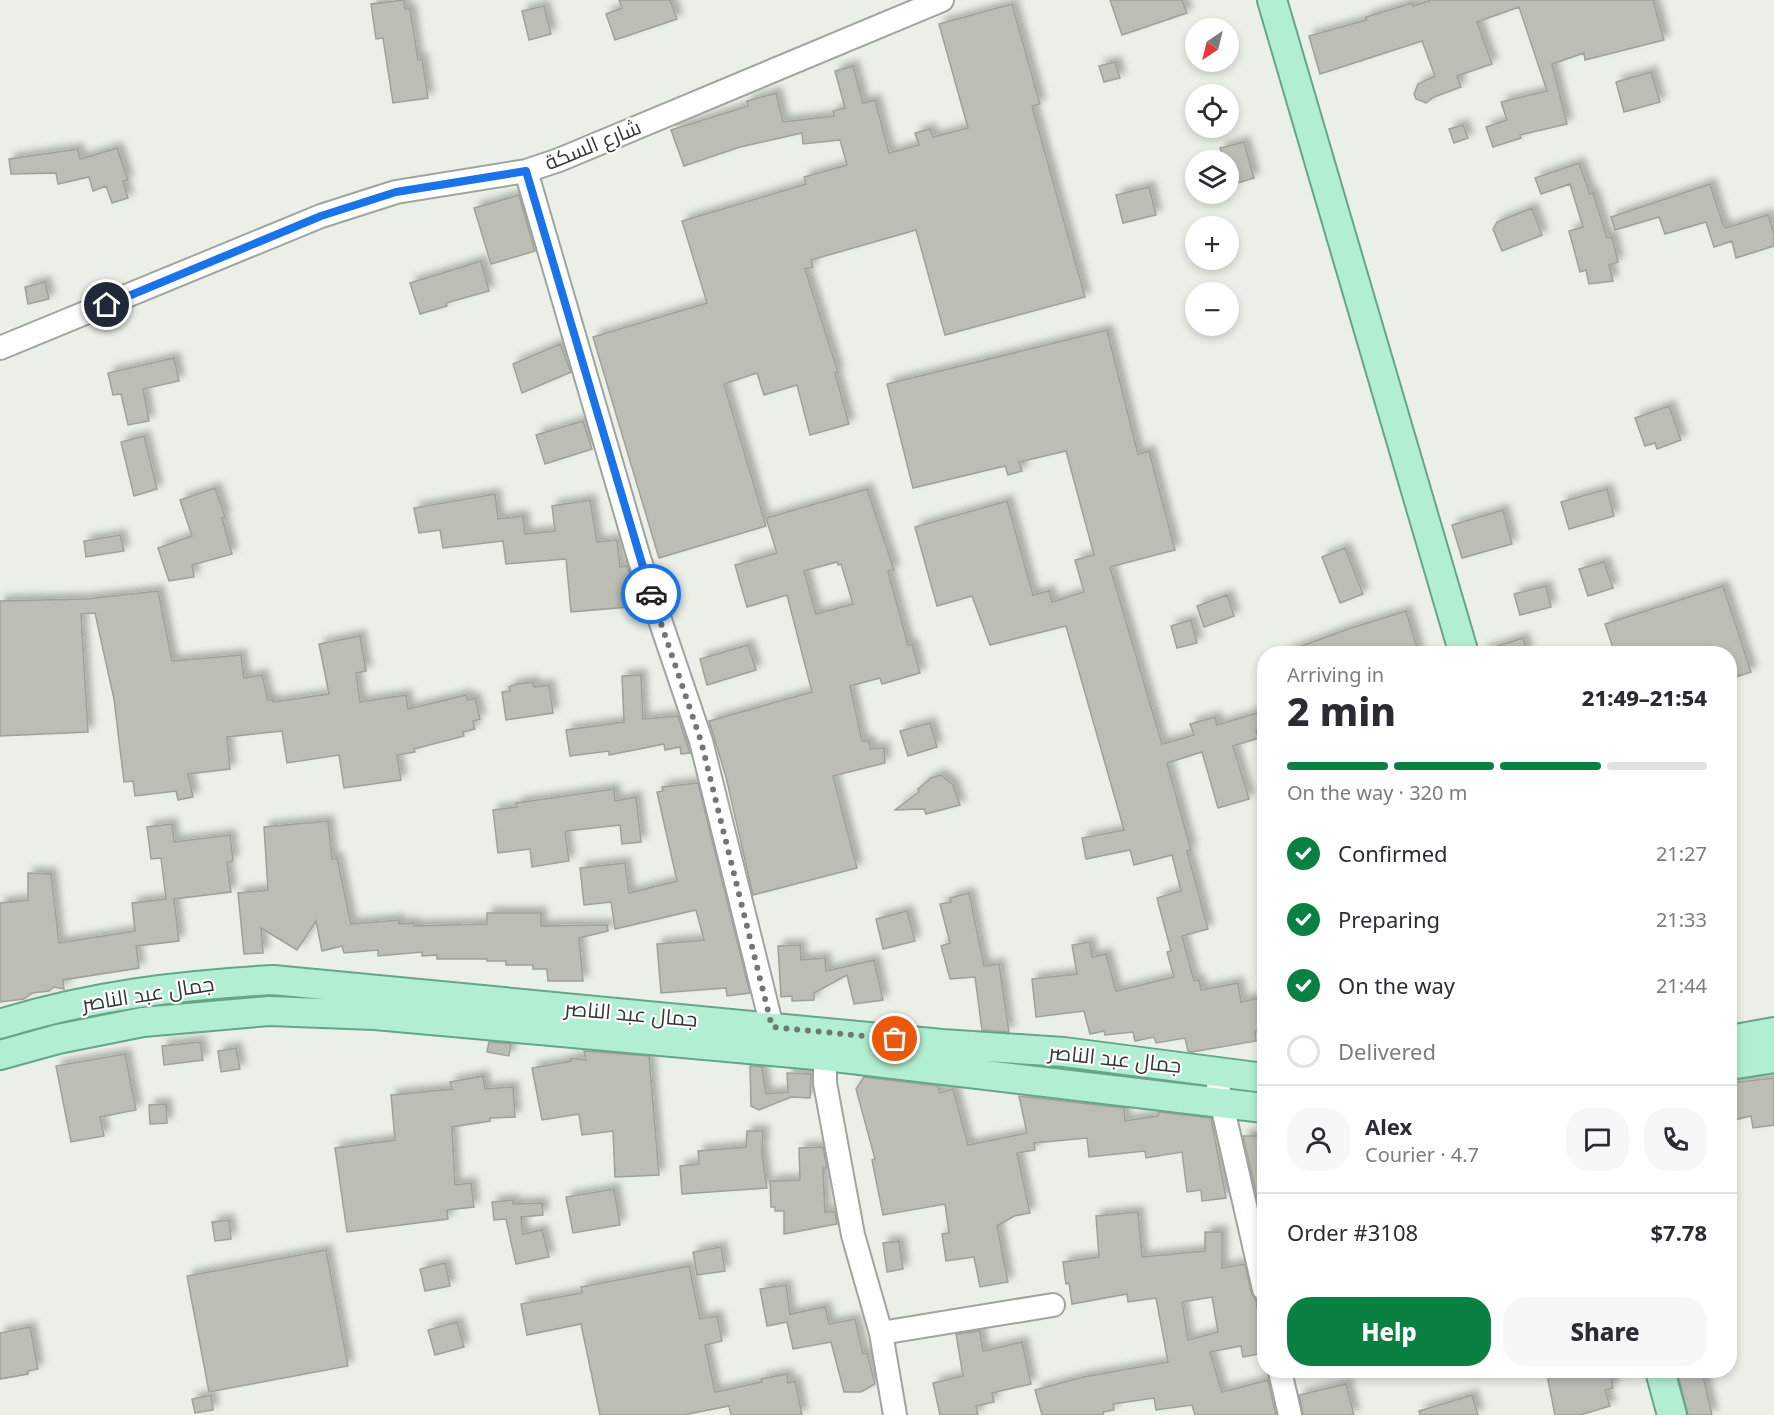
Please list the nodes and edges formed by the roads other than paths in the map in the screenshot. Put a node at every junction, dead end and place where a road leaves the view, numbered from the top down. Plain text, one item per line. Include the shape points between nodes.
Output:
1 (942, 0) edge
2 (1272, 0) edge
3 (526, 171) junction
4 (0, 348) edge
5 (1462, 646) edge
6 (0, 1024) edge
7 (772, 1027) junction
8 (1774, 1032) edge
9 (1737, 1039) edge
10 (825, 1043) junction
11 (0, 1055) edge
12 (1774, 1058) edge
13 (1737, 1064) edge
14 (1215, 1071) junction
15 (1257, 1077) edge
16 (1222, 1104) junction
17 (1257, 1107) edge
18 (1257, 1258) edge
19 (1053, 1305) dead end
20 (881, 1333) junction
21 (1282, 1378) edge
22 (1662, 1378) edge
23 (895, 1415) edge
24 (1290, 1415) edge
25 (1672, 1415) edge

1 - 3 street, شارع السكة
2 - 5 main road
3 - 4 street, شارع السكة via 396,192 321,216
3 - 7 street via 639,558 701,741
6 - 7 main road, جمال عبد الناصر via 100,999 182,985 273,980
7 - 10 main road, جمال عبد الناصر
8 - 9 main road
10 - 11 main road, جمال عبد الناصر via 269,1011 142,1022
10 - 14 main road, جمال عبد الناصر via 942,1044 1064,1053
10 - 16 main road, جمال عبد الناصر
10 - 20 street via 825,1083 853,1235
12 - 13 main road
14 - 15 main road, جمال عبد الناصر
14 - 16 street
16 - 17 main road, جمال عبد الناصر
16 - 18 street
19 - 20 street
20 - 23 street
21 - 24 street
22 - 25 main road

